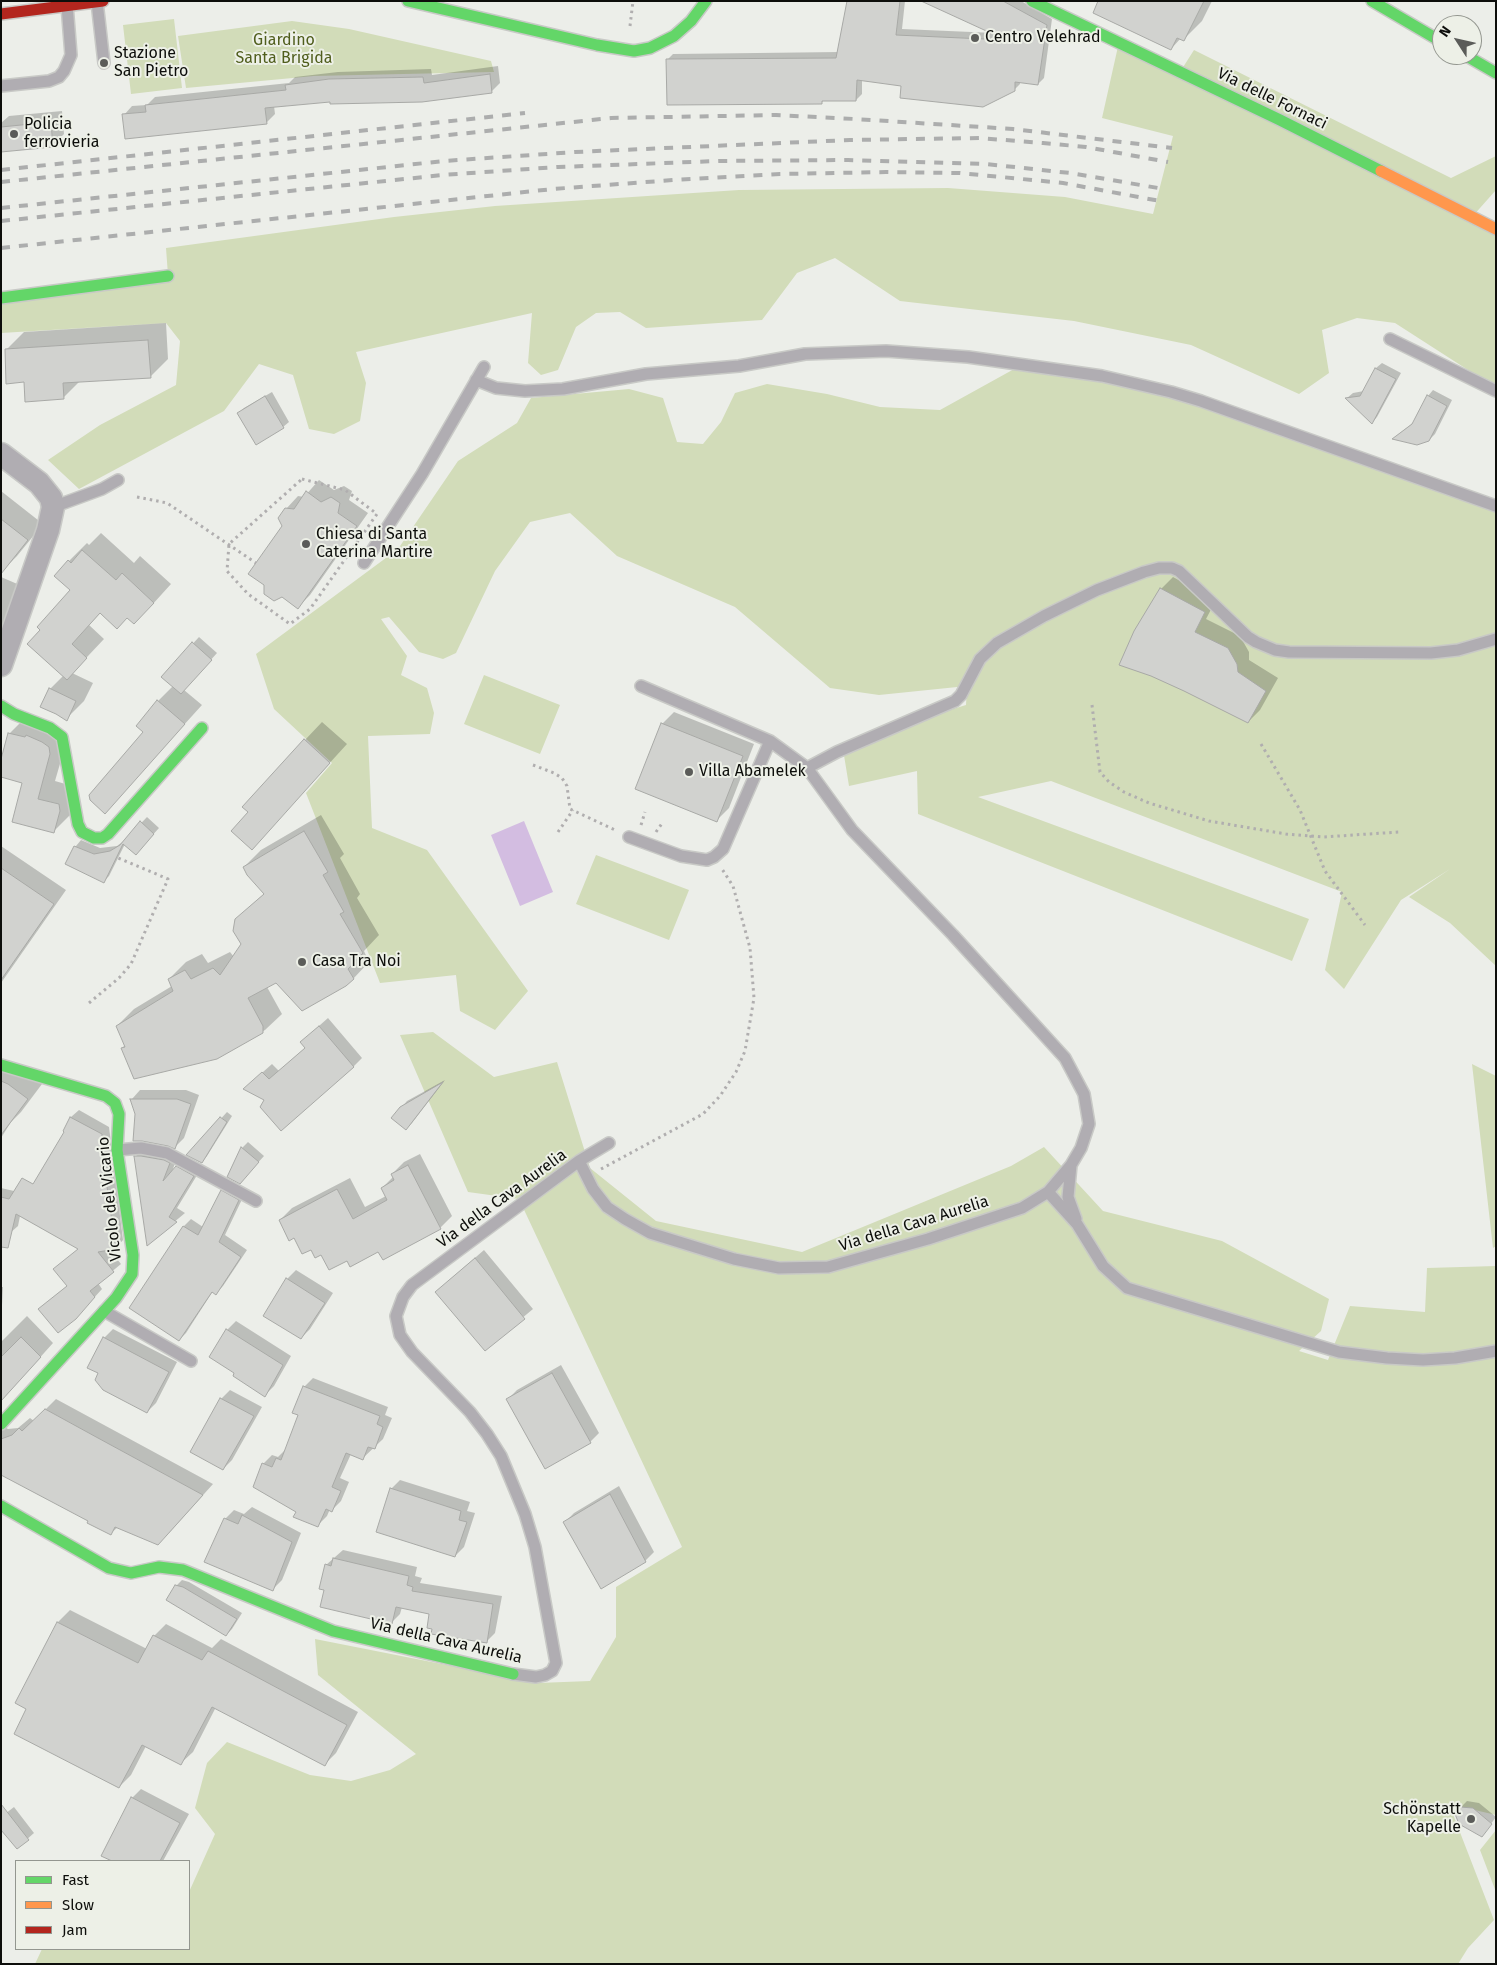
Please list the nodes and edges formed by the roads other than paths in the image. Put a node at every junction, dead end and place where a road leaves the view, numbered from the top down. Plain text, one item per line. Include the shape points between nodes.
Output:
1 (102, 1) edge
2 (408, 1) edge
3 (706, 1) edge
4 (1032, 1) edge
5 (1372, 1) edge
6 (97, 2) edge
7 (66, 3) edge
8 (1, 14) edge
9 (1432, 36) edge
10 (104, 63) dead end
11 (1482, 64) edge
12 (1496, 72) edge
13 (1, 86) edge
14 (1496, 229) edge
15 (168, 276) dead end
16 (1, 298) edge
17 (1390, 339) dead end
18 (484, 367) dead end
19 (476, 380) junction
20 (1496, 391) edge
21 (1, 454) edge
22 (118, 480) dead end
23 (1496, 506) edge
24 (53, 507) junction
25 (364, 563) dead end
26 (1496, 639) edge
27 (1, 665) edge
28 (642, 686) dead end
29 (1, 706) edge
30 (202, 728) dead end
31 (770, 741) junction
32 (807, 768) junction
33 (629, 837) road end
34 (1, 1065) edge
35 (609, 1143) dead end
36 (118, 1150) junction
37 (579, 1161) junction
38 (1072, 1165) junction
39 (1048, 1192) junction
40 (256, 1201) dead end
41 (1077, 1224) junction
42 (104, 1311) junction
43 (1496, 1351) edge
44 (191, 1361) dead end
45 (1, 1424) edge
46 (1, 1506) edge
47 (513, 1674) joint

1 - 6 street
2 - 3 street via 634,51 650,48 674,36
4 - 14 street, Via delle Fornaci via 1280,120
5 - 9 street
6 - 7 street
6 - 10 lane
7 - 8 street
7 - 13 lane via 71,55 64,71 49,82
11 - 12 street
15 - 16 street
17 - 20 lane
18 - 19 lane
19 - 23 lane via 496,388 515,390 563,389 646,374 739,366 805,354 886,351 968,356 1102,376 1178,394
19 - 25 lane via 422,474
21 - 24 street via 40,483 51,498
22 - 24 lane
24 - 27 street
26 - 32 lane via 1458,650 1431,653 1275,650 1248,637 1179,571 1159,568 1097,590 1044,616 997,643 980,659 955,701
28 - 31 lane, Via della Cava Aurelia
29 - 30 street via 50,728 62,737 78,824 82,832 94,838 102,838 114,828
31 - 32 lane, Via della Cava Aurelia
31 - 33 lane via 723,849 714,857 707,860 681,856
32 - 38 lane, Via della Cava Aurelia via 852,830 947,928 1065,1058 1084,1094 1089,1124
34 - 36 street, Vicolo del Vicario via 111,1099 119,1114
35 - 37 lane
36 - 40 lane via 141,1148 167,1154
36 - 42 street, Vicolo del Vicario via 133,1268 126,1283
37 - 39 lane, Via della Cava Aurelia via 593,1189 607,1207 650,1233 734,1259 779,1268 828,1268 1022,1208
37 - 47 lane, Via della Cava Aurelia via 412,1285 396,1316 400,1335 412,1352 487,1434 501,1456 525,1514 535,1548 556,1663 545,1675
38 - 39 lane, Via della Cava Aurelia
38 - 41 lane via 1068,1197
39 - 41 lane
41 - 43 lane via 1103,1266 1127,1288 1258,1328 1339,1352 1387,1358 1455,1358
42 - 44 lane
42 - 45 street, Vicolo del Vicario
46 - 47 street, Via della Cava Aurelia via 109,1568 131,1573 159,1567 183,1570 334,1631

